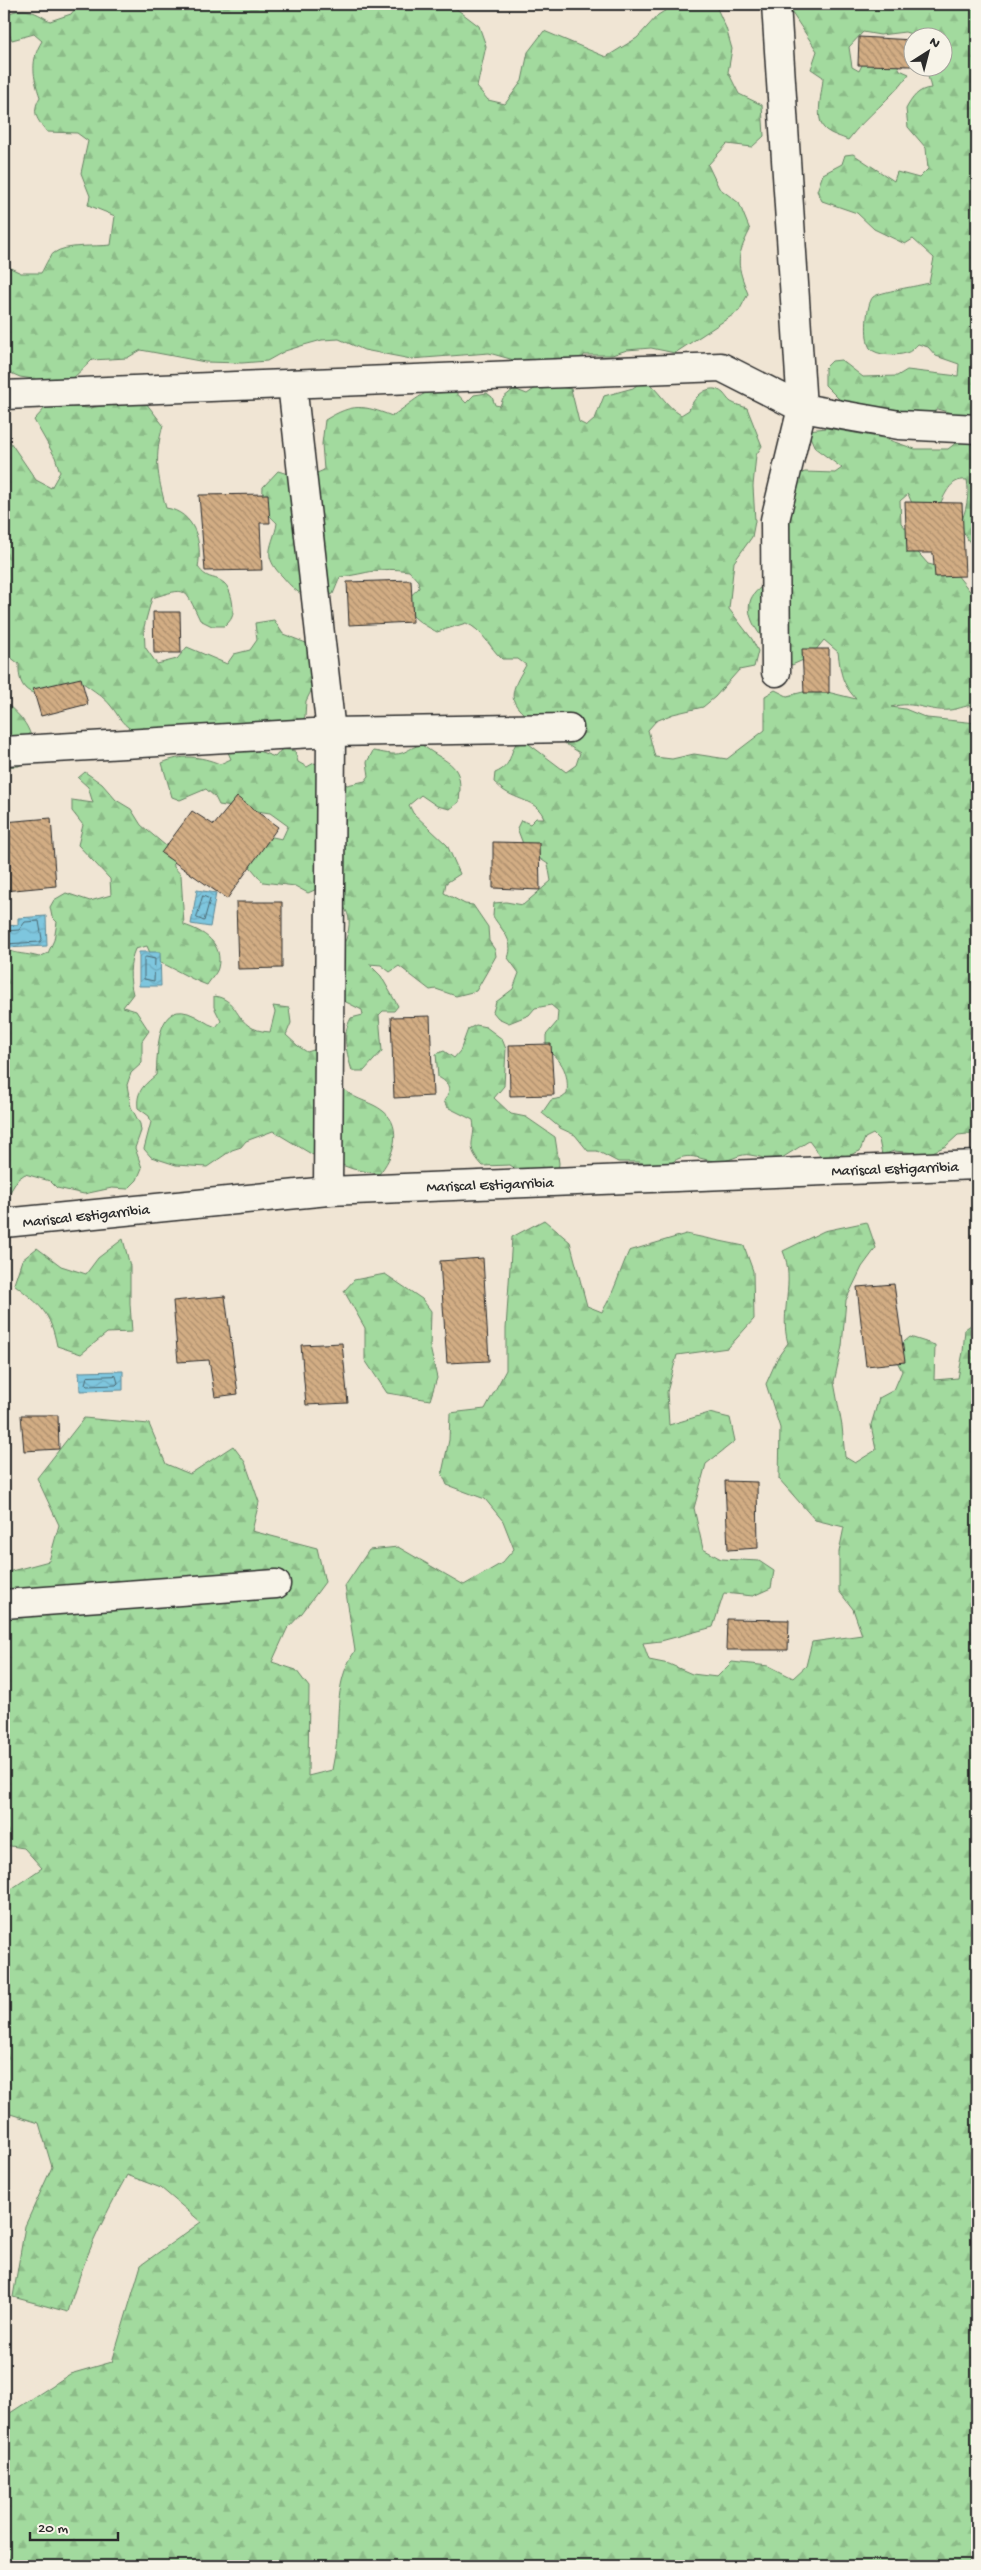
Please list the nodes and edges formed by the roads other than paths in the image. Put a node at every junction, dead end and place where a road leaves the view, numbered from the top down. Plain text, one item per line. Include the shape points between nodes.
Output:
1 (776, 4) edge
2 (292, 384) junction
3 (4, 395) edge
4 (802, 408) junction
5 (977, 429) edge
6 (776, 672) dead end
7 (568, 728) dead end
8 (331, 732) junction
9 (4, 751) edge
10 (977, 1165) edge
11 (328, 1191) junction
12 (4, 1223) edge
13 (276, 1584) dead end
14 (4, 1604) edge

1 - 4 street
2 - 3 street
2 - 4 street via 721,367
2 - 8 street
4 - 5 street via 899,425
4 - 6 street via 775,520
7 - 8 street
8 - 9 street
8 - 11 street
10 - 11 street, Mariscal Estigarribia
11 - 12 street, Mariscal Estigarribia
13 - 14 street

